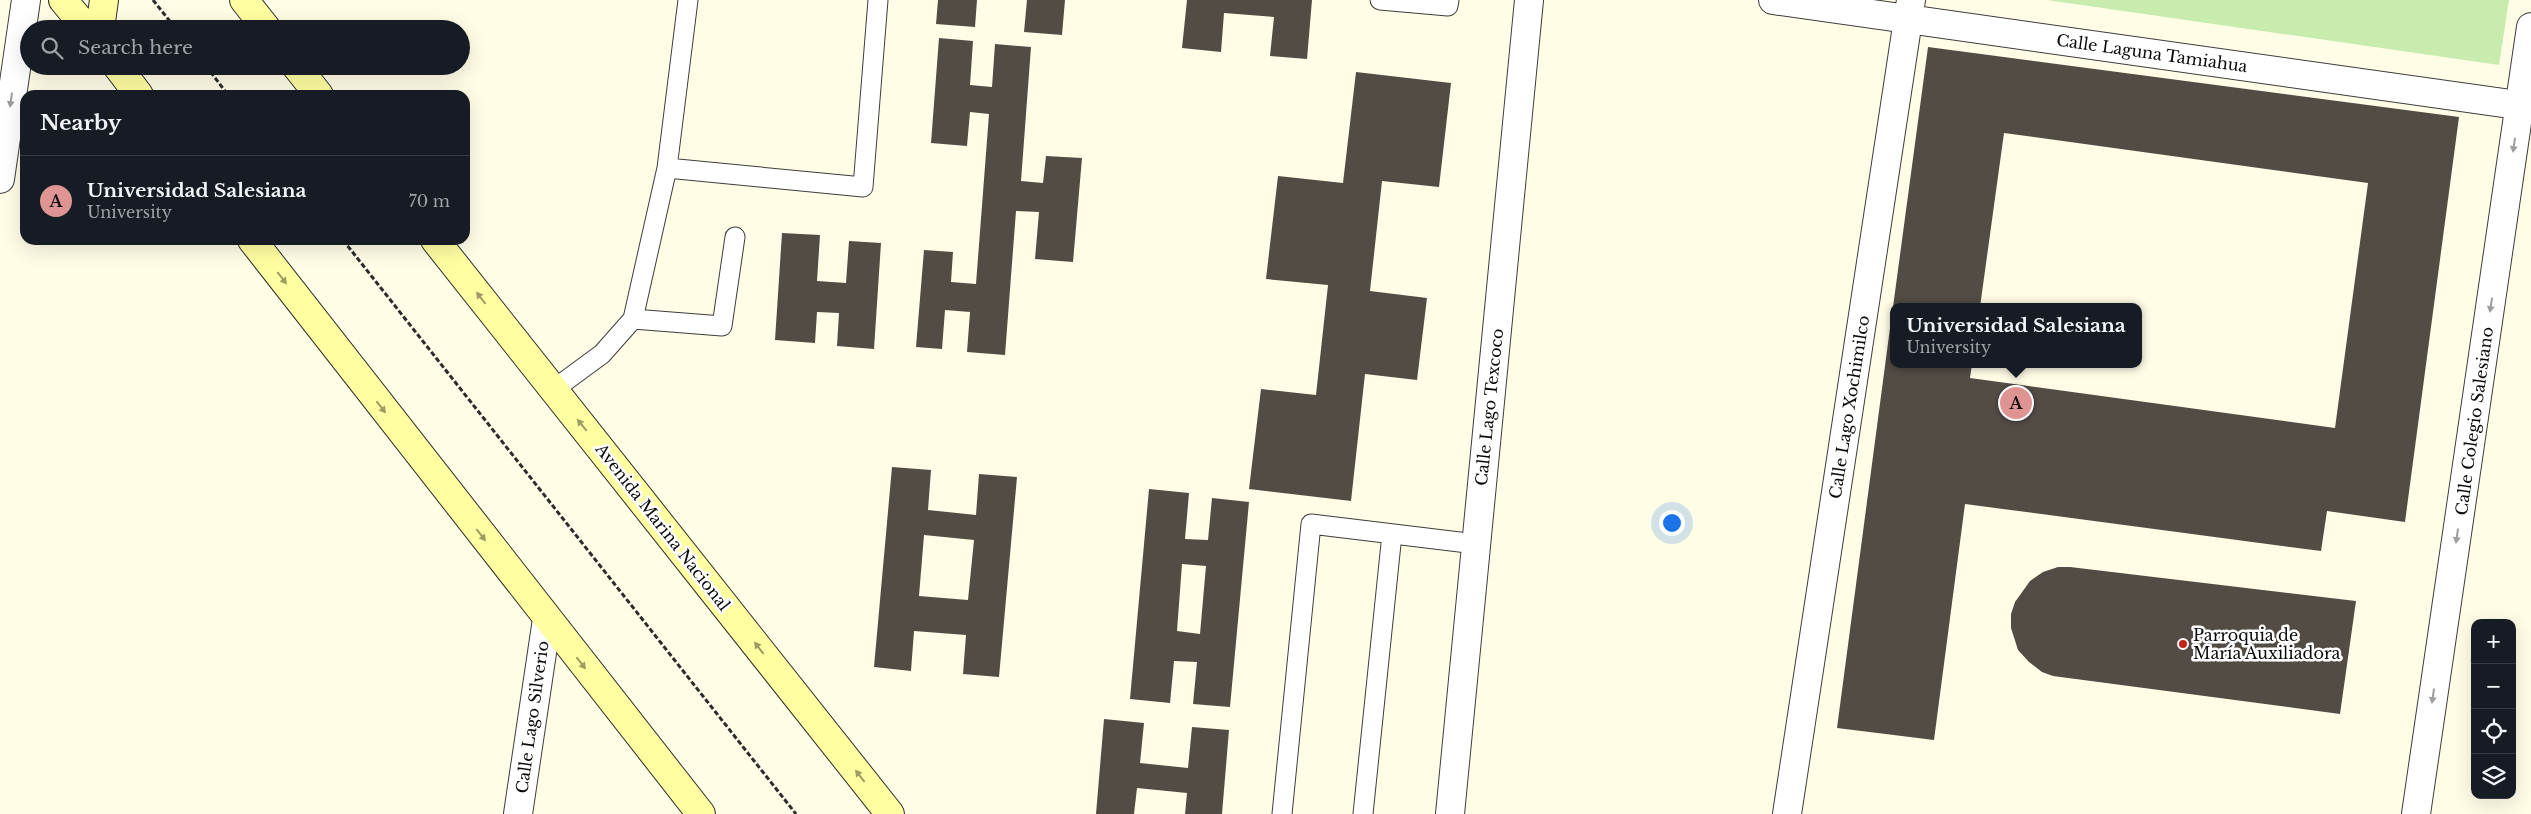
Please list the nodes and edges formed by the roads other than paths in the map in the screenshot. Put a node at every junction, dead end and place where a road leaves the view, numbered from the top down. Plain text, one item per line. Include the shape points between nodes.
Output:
1 (26, 0) edge
2 (63, 0) edge
3 (104, 0) edge
4 (244, 0) edge
5 (688, 0) edge
6 (878, 0) edge
7 (1380, 0) edge
8 (1449, 0) edge
9 (1529, 0) edge
10 (1772, 0) edge
11 (1910, 10) edge
12 (23, 20) edge
13 (80, 20) edge
14 (101, 20) edge
15 (260, 20) edge
16 (2531, 27) edge
17 (20, 41) edge
18 (124, 75) edge
19 (303, 75) edge
20 (135, 90) edge
21 (315, 90) edge
22 (2526, 106) edge
23 (667, 168) junction
24 (0, 179) edge
25 (735, 237) dead end
26 (256, 245) edge
27 (438, 245) edge
28 (633, 319) junction
29 (554, 390) junction
30 (1392, 534) junction
31 (1476, 544) junction
32 (547, 619) junction
33 (518, 814) edge
34 (701, 814) edge
35 (890, 814) edge
36 (1282, 814) edge
37 (1363, 814) edge
38 (1450, 814) edge
39 (1787, 814) edge
40 (2416, 814) edge

1 -> 12 street
2 - 13 main road
3 - 14 main road
4 - 15 main road
5 - 23 lane
6 - 23 lane via 863,187
7 - 8 lane via 1448,6
9 - 31 street, Calle Lago Texcoco
10 - 11 street, Calle Laguna Tamiahua
11 - 22 street, Calle Laguna Tamiahua
11 - 39 street, Calle Lago Xochimilco
16 - 22 street, Calle Colegio Salesiano
17 -> 24 street
18 - 20 main road
19 - 21 main road
22 -> 40 street, Calle Colegio Salesiano
23 - 28 lane
25 - 28 lane via 722,326
26 -> 32 main road
29 -> 27 main road, Avenida Marina Nacional
28 - 29 lane via 602,354
35 -> 29 main road, Avenida Marina Nacional
30 - 31 lane
30 - 36 lane via 1311,524
30 - 37 lane
31 - 38 street, Calle Lago Texcoco
32 - 33 street, Calle Lago Silverio
32 -> 34 main road

